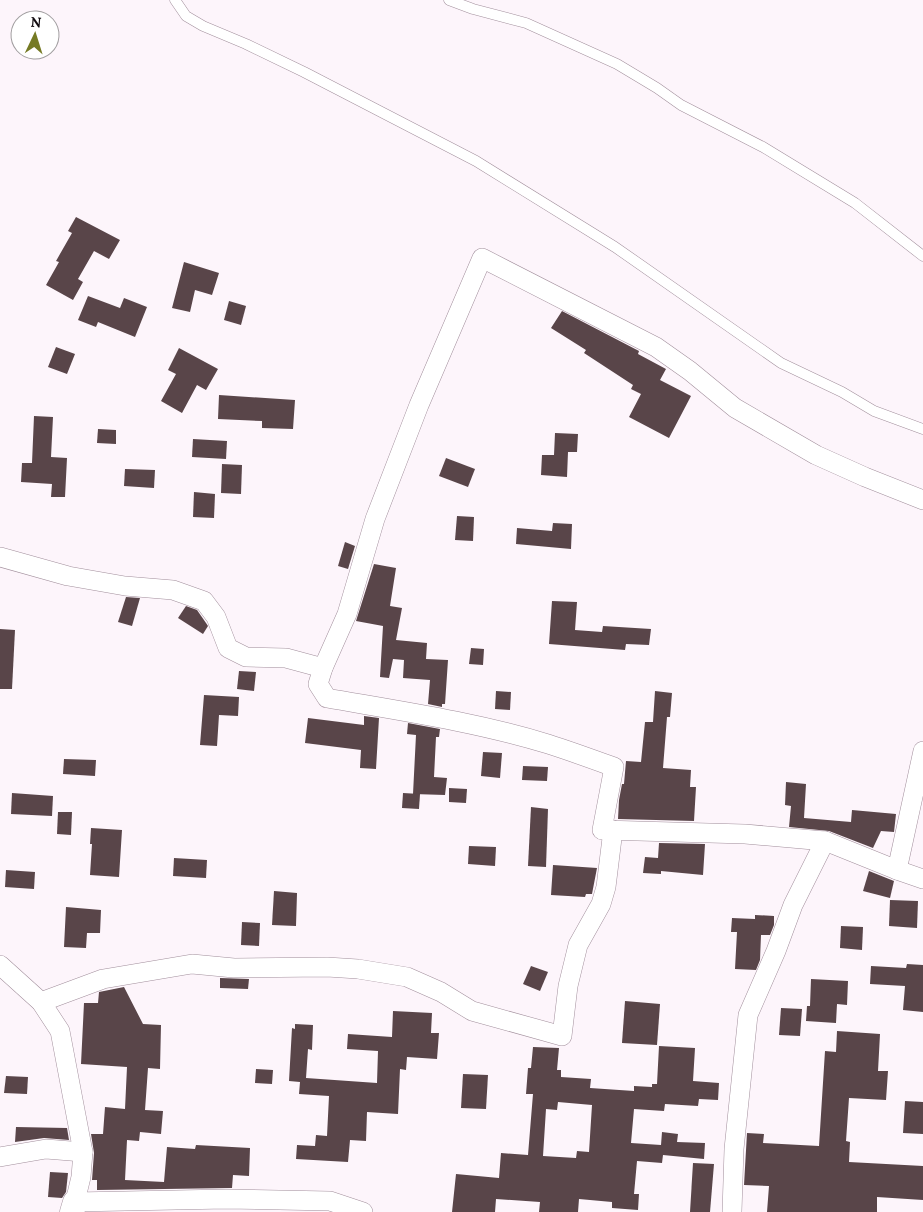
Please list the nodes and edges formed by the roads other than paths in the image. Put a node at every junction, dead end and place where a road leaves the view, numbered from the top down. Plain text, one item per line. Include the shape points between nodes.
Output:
1 (175, 0) edge
2 (449, 0) edge
3 (923, 256) edge
4 (923, 429) edge
5 (923, 500) edge
6 (0, 557) edge
7 (324, 668) junction
8 (923, 752) edge
9 (614, 830) junction
10 (826, 841) junction
11 (896, 870) junction
12 (923, 879) edge
13 (0, 965) edge
14 (41, 1002) junction
15 (83, 1152) junction
16 (0, 1157) edge
17 (73, 1207) edge
18 (363, 1212) edge
19 (732, 1212) edge

1 - 4 lane via 186,16 203,26 296,68 476,161 615,247 781,363 874,411
2 - 3 lane via 526,23 617,64 855,203
5 - 7 street via 816,455 735,408 656,347 482,258 374,519 347,614
6 - 7 street via 68,576 173,590 204,601 216,617 228,648 246,657 286,658
7 - 9 street via 318,684 326,698 473,725 548,744 614,767 602,830
8 - 11 street
9 - 10 street via 745,834
9 - 14 street via 601,904 578,945 568,986 562,1036 472,1011 407,977 335,967 234,968 192,964 103,979
10 - 11 street
10 - 19 street via 793,905 748,1015 734,1149
11 - 12 street
13 - 14 street
14 - 15 street via 60,1031
15 - 16 street via 46,1149
15 - 17 street
17 - 18 street via 226,1199 330,1201

